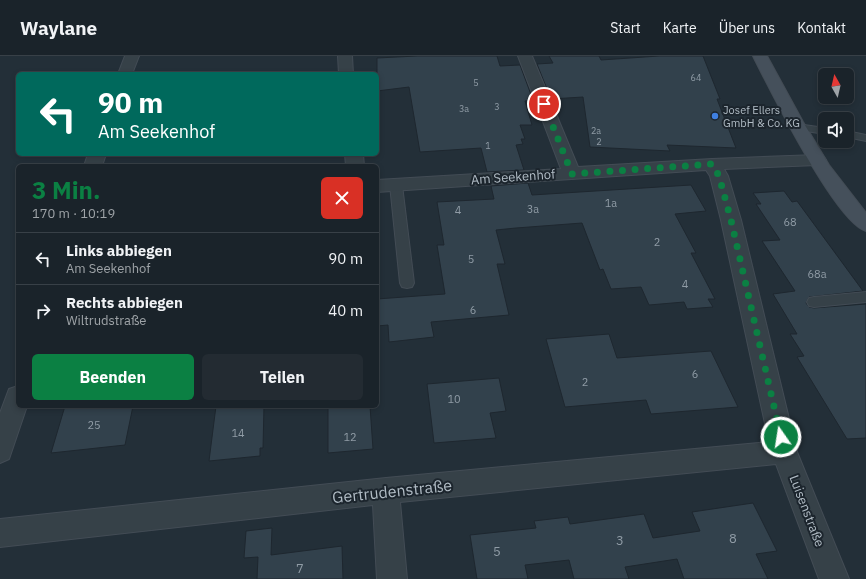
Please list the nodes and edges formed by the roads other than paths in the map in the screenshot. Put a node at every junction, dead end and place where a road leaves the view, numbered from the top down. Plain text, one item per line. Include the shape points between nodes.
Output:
1 (132, 56) edge
2 (345, 56) edge
3 (525, 56) edge
4 (760, 56) edge
5 (126, 72) edge
6 (346, 72) edge
7 (797, 127) junction
8 (818, 130) edge
9 (854, 135) edge
10 (866, 138) edge
11 (817, 160) junction
12 (712, 164) junction
13 (572, 174) junction
14 (396, 185) junction
15 (379, 186) edge
16 (864, 219) edge
17 (407, 283) dead end
18 (866, 297) edge
19 (814, 302) dead end
20 (16, 402) edge
21 (0, 451) edge
22 (784, 452) junction
23 (386, 491) junction
24 (0, 533) edge
25 (392, 579) edge
26 (834, 579) edge

1 - 5 street
2 - 6 street
3 - 13 street
4 - 7 main road
7 - 8 lane
7 - 11 main road
9 - 10 lane
11 - 12 street, Am Seekenhof
11 - 16 main road
12 - 13 street, Am Seekenhof
12 - 22 street, Luisenstraße via 719,176 731,220
13 - 14 street, Am Seekenhof
14 - 15 street, Am Seekenhof
14 - 17 lane
18 - 19 lane
20 - 21 street
22 - 23 street, Gertrudenstraße
22 - 26 street, Luisenstraße
23 - 24 street, Gertrudenstraße
23 - 25 street

